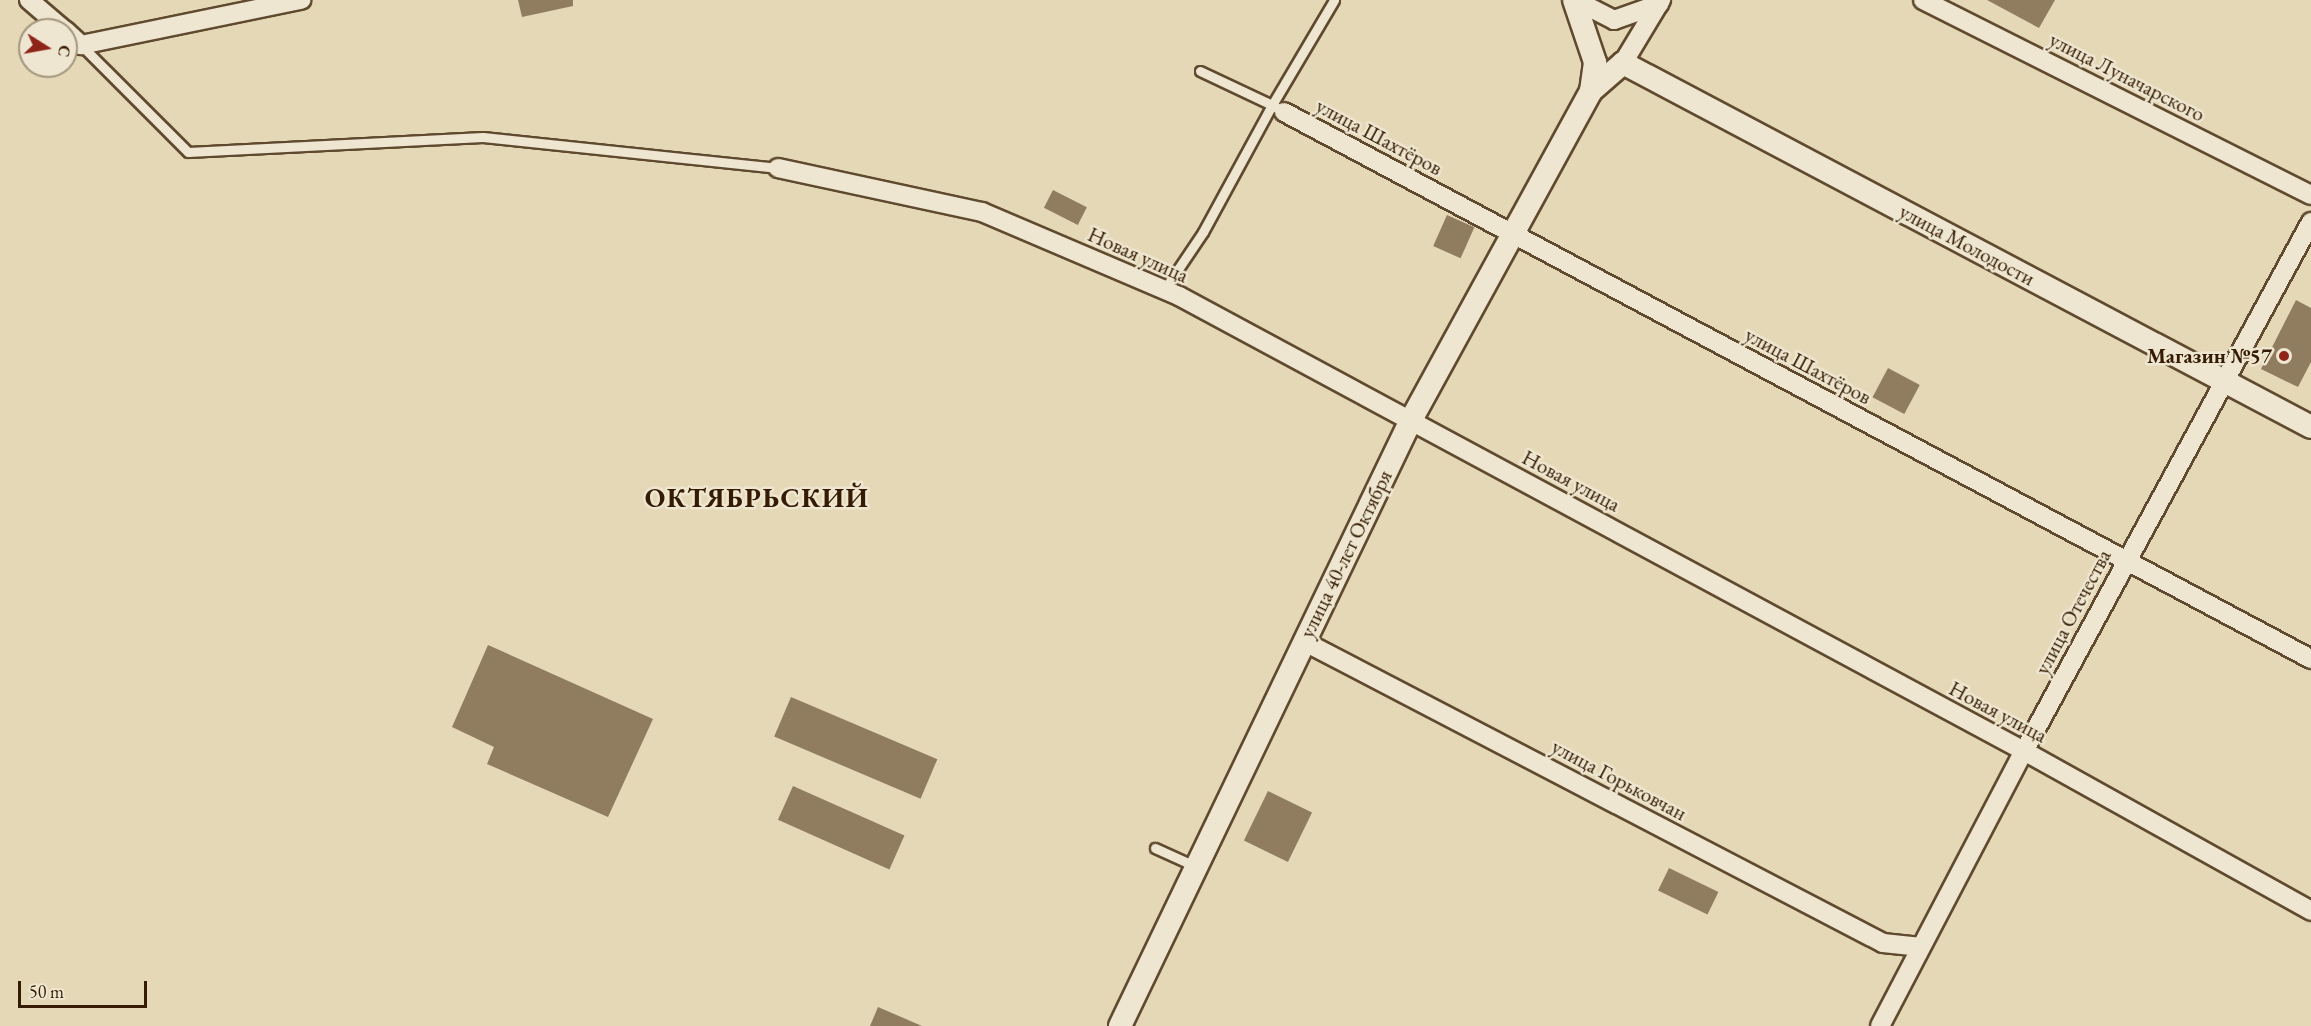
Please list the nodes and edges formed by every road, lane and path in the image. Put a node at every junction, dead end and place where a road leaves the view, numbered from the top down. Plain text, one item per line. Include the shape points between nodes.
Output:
1 (29, 0) edge
2 (49, 0) edge
3 (301, 0) edge
4 (1335, 0) edge
5 (1575, 0) edge
6 (1923, 0) edge
7 (1660, 2) edge
8 (223, 8) edge
9 (50, 18) edge
10 (57, 18) edge
11 (78, 42) edge
12 (81, 45) junction
13 (1623, 63) junction
14 (1200, 71) dead end
15 (1591, 91) junction
16 (1278, 109) junction
17 (778, 168) joint
18 (2311, 195) edge
19 (2311, 222) edge
20 (1514, 234) junction
21 (1164, 290) junction
22 (2226, 382) junction
23 (1411, 420) junction
24 (2311, 427) edge
25 (2126, 561) junction
26 (1303, 641) junction
27 (2311, 659) edge
28 (2024, 751) junction
29 (1155, 849) dead end
30 (1197, 867) junction
31 (2311, 911) edge
32 (1919, 947) junction
33 (1126, 1024) edge
34 (1880, 1026) edge

1 - 9 street
2 - 10 street
3 - 8 street
4 - 16 lane
5 - 7 street via 1614,20
5 - 15 street, улица 40-лет Октября via 1594,52
6 - 18 street, улица Луначарского
7 - 13 street, улица 40-лет Октября
8 - 12 street
11 - 12 street
12 - 17 lane via 188,152 483,137
13 - 15 street, улица 40-лет Октября
13 - 22 street, улица Молодости
14 - 16 lane
15 - 20 street, улица 40-лет Октября
16 - 20 street, улица Шахтёров
16 - 21 lane
17 - 21 street, Новая улица via 982,212
19 - 22 street, улица Отечества
20 - 23 street, улица 40-лет Октября
20 - 25 street, улица Шахтёров
21 - 23 street, Новая улица
22 - 24 street, улица Молодости
22 - 25 street, улица Отечества
23 - 26 street, улица 40-лет Октября
23 - 28 street, Новая улица
25 - 27 street, улица Шахтёров
25 - 28 street, улица Отечества
26 - 30 street, улица 40-лет Октября
26 - 32 street, улица Горьковчан via 1883,943
28 - 31 street, Новая улица
28 - 32 street, улица Отечества
29 - 30 lane
30 - 33 street, улица 40-лет Октября
32 - 34 street, улица Отечества

